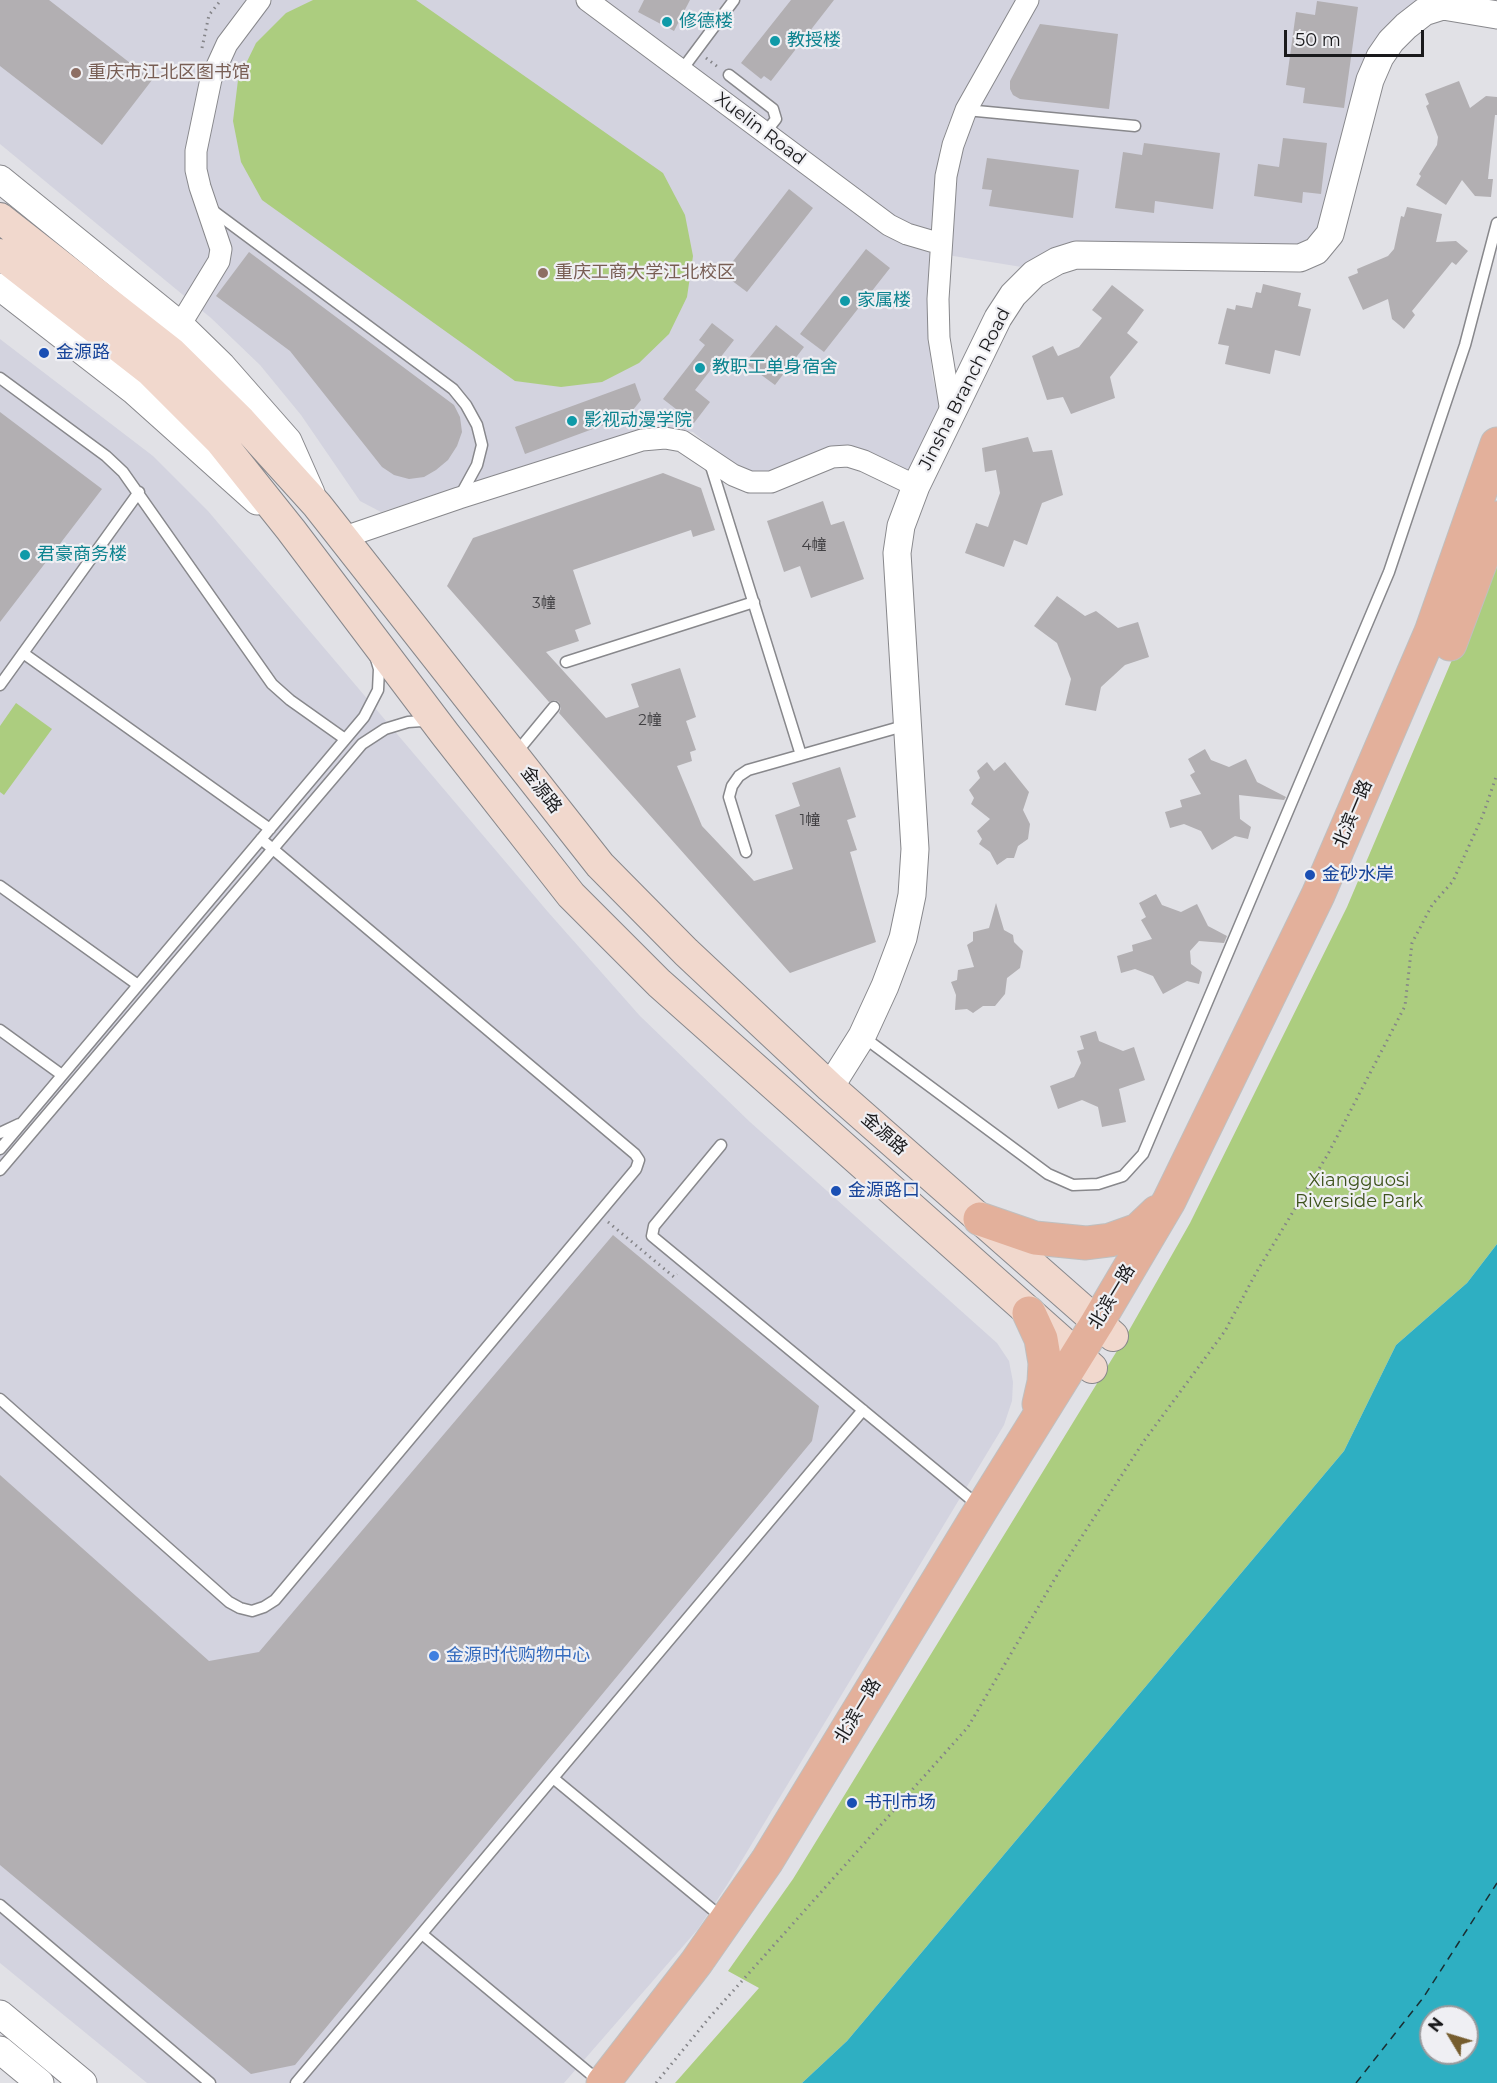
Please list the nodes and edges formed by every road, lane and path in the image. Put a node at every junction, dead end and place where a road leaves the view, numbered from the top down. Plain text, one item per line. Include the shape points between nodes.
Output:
1 (221, 0) edge
2 (261, 0) edge
3 (587, 0) edge
4 (734, 0) edge
5 (1028, 0) edge
6 (209, 15) dead end
7 (1497, 15) edge
8 (697, 50) junction
9 (681, 70) junction
10 (729, 75) joint
11 (966, 110) junction
12 (1135, 126) dead end
13 (765, 134) junction
14 (0, 179) edge
15 (207, 207) junction
16 (0, 218) edge
17 (1497, 223) edge
18 (941, 244) junction
19 (0, 254) edge
20 (0, 287) edge
21 (180, 325) junction
22 (0, 378) edge
23 (951, 412) junction
24 (1497, 444) edge
25 (710, 460) junction
26 (916, 486) junction
27 (139, 492) junction
28 (459, 498) junction
29 (317, 505) junction
30 (1497, 518) edge
31 (291, 530) junction
32 (342, 538) junction
33 (753, 602) junction
34 (368, 633) junction
35 (23, 653) junction
36 (566, 662) dead end
37 (0, 685) edge
38 (554, 707) dead end
39 (907, 725) junction
40 (445, 734) junction
41 (345, 739) junction
42 (801, 755) junction
43 (514, 756) junction
44 (1497, 774) edge
45 (270, 829) junction
46 (261, 839) junction
47 (273, 849) junction
48 (746, 852) dead end
49 (0, 886) edge
50 (138, 985) junction
51 (0, 1030) edge
52 (862, 1036) junction
53 (62, 1075) junction
54 (830, 1087) junction
55 (53, 1108) junction
56 (22, 1122) junction
57 (0, 1133) edge
58 (721, 1145) dead end
59 (0, 1149) edge
60 (0, 1170) edge
61 (1169, 1201) junction
62 (980, 1219) junction
63 (617, 1230) dead end
64 (951, 1244) junction
65 (674, 1277) dead end
66 (1029, 1313) junction
67 (1105, 1329) junction
68 (1084, 1361) junction
69 (0, 1399) edge
70 (862, 1410) junction
71 (1036, 1419) junction
72 (982, 1508) junction
73 (553, 1778) junction
74 (0, 1905) edge
75 (726, 1921) junction
76 (422, 1934) junction
77 (0, 2014) edge
78 (0, 2050) edge
79 (39, 2083) edge
80 (83, 2083) edge
81 (210, 2083) edge
82 (296, 2083) edge
83 (602, 2083) edge
84 (630, 2083) edge
85 (656, 2083) edge

1 - 6 path
2 - 15 street via 227,44 211,79 196,152 196,170
3 - 9 street, Xuelin Road
4 - 8 lane
5 - 11 street
7 - 23 street, Jinsha Branch Road via 1443,6 1424,12 1391,41 1370,80 1330,234 1316,251 1300,258 1076,255 1056,261 1034,274 1013,295
8 - 9 lane
8 - 10 path
9 - 13 street, Xuelin Road
10 - 13 lane via 772,109 776,119
11 - 12 lane
11 - 18 street via 952,145 946,176
13 - 18 street, Xuelin Road via 890,225
14 - 21 street
15 - 21 street via 221,249 219,261
15 - 28 lane via 453,389 477,425 482,445 477,465
16 - 29 main road, 金源路 via 171,352
17 - 52 lane via 1465,345 1389,572 1143,1154 1123,1176 1098,1184 1073,1185 1048,1174
18 - 23 street via 939,338
19 - 31 main road, 金源路 via 150,371 220,441
20 - 31 street via 132,390
21 - 29 street via 288,441
22 - 27 lane via 106,456
23 - 26 street, Jinsha Branch Road
24 - 61 main road, 北滨一路 via 1431,632 1323,884
25 - 26 street via 750,482 771,482 832,458 848,456
25 - 28 street via 682,441 642,440
25 - 33 lane
26 - 39 street, Jinsha Branch Road via 901,526 897,553
27 - 35 lane
27 - 41 lane via 272,684
28 - 32 street
29 - 32 main road, 金源路
30 - 67 main road, 北滨一路 via 1453,637 1337,903 1185,1212
31 - 34 main road, 金源路
32 - 43 main road, 金源路
33 - 36 lane
33 - 42 lane
34 - 40 main road, 金源路
34 - 41 lane via 379,669 378,690 364,717
35 - 37 lane
35 - 45 lane
38 - 43 lane
39 - 42 lane
39 - 52 street, Jinsha Branch Road via 915,849 912,895 903,938
40 - 47 lane via 422,721 408,722 385,729 362,744
40 - 64 main road, 金源路 via 572,895 659,983
41 - 45 lane
42 - 48 lane via 748,770 732,786 729,797
43 - 54 main road, 金源路 via 600,865
44 - 85 path via 1453,881 1432,905 1412,943 1404,1006 1328,1154 1225,1331 1137,1451 1060,1570 968,1727
45 - 46 lane
46 - 47 lane
46 - 50 lane
47 - 55 lane
47 - 69 lane via 635,1154 639,1160 636,1169 275,1600 264,1607 252,1611 228,1602
49 - 50 lane
50 - 53 lane
51 - 53 lane
52 - 54 street, Jinsha Branch Road
53 - 56 lane
54 - 62 main road, 金源路
55 - 56 lane
55 - 60 lane
56 - 57 lane
56 - 59 lane
58 - 70 lane via 654,1226 652,1236
61 - 62 main road via 1138,1230 1086,1243 1035,1238
61 - 67 main road, 北滨一路
62 - 64 main road via 983,1231 979,1242 961,1248
62 - 67 main road, 金源路
63 - 65 path
64 - 66 main road, 金源路
66 - 68 main road, 金源路
66 - 71 main road via 1041,1340 1045,1363
67 - 68 main road, 北滨一路
68 - 71 main road, 北滨一路
68 - 84 main road, 北滨一路 via 1035,1457 784,1875 716,1974
70 - 72 lane
70 - 73 lane
71 - 72 main road, 北滨一路
72 - 75 main road, 北滨一路 via 767,1861
73 - 75 lane
73 - 76 lane
74 - 81 lane
75 - 83 main road, 北滨一路
76 - 82 lane
76 - 83 lane
77 - 80 street
78 - 79 street

